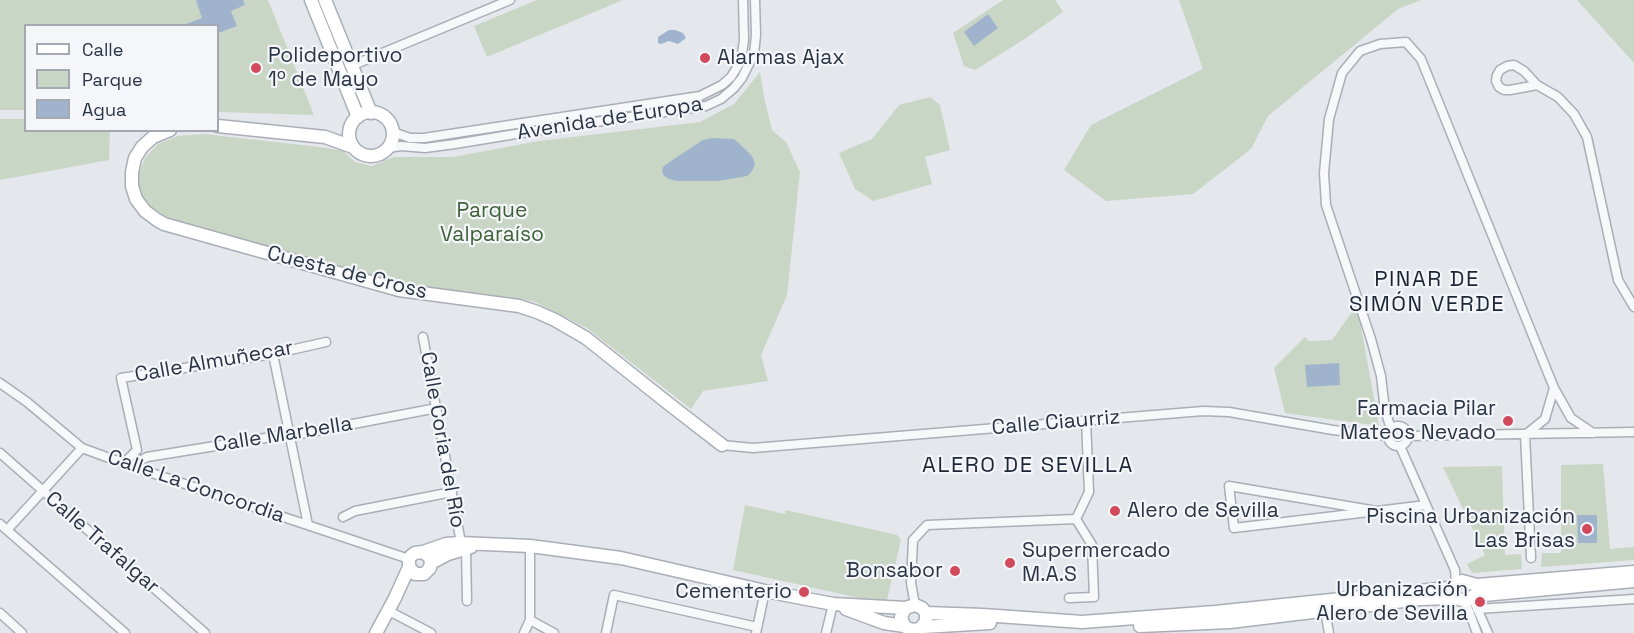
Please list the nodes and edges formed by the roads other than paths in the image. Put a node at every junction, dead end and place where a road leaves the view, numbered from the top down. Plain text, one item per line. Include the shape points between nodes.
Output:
1 (311, 0) edge
2 (325, 0) edge
3 (510, 0) edge
4 (743, 0) edge
5 (755, 0) edge
6 (351, 66) junction
7 (1537, 85) junction
8 (371, 112) junction
9 (358, 117) junction
10 (219, 126) edge
11 (350, 128) junction
12 (165, 132) edge
13 (393, 132) junction
14 (325, 137) junction
15 (353, 147) junction
16 (388, 148) junction
17 (1634, 307) edge
18 (423, 336) dead end
19 (326, 342) dead end
20 (273, 354) junction
21 (0, 383) edge
22 (1554, 388) junction
23 (437, 408) junction
24 (1086, 420) junction
25 (1390, 432) junction
26 (1634, 432) edge
27 (1593, 433) junction
28 (1525, 435) junction
29 (290, 436) junction
30 (1408, 436) junction
31 (722, 445) joint
32 (1400, 446) junction
33 (82, 448) junction
34 (0, 453) edge
35 (127, 465) junction
36 (42, 490) junction
37 (452, 492) junction
38 (1426, 505) junction
39 (1377, 511) junction
40 (343, 517) dead end
41 (1076, 519) junction
42 (0, 524) edge
43 (308, 525) junction
44 (8, 530) junction
45 (468, 545) junction
46 (530, 546) junction
47 (423, 552) junction
48 (1532, 558) dead end
49 (409, 563) junction
50 (431, 564) junction
51 (1634, 572) edge
52 (420, 575) junction
53 (1634, 581) edge
54 (765, 591) junction
55 (1465, 593) junction
56 (395, 598) junction
57 (1069, 598) dead end
58 (1634, 599) edge
59 (467, 601) dead end
60 (833, 604) junction
61 (910, 607) junction
62 (388, 611) junction
63 (1325, 611) junction
64 (0, 613) edge
65 (926, 613) junction
66 (530, 620) junction
67 (904, 626) junction
68 (756, 630) edge
69 (923, 630) edge
70 (22, 633) edge
71 (125, 633) edge
72 (205, 633) edge
73 (376, 633) edge
74 (432, 633) edge
75 (524, 633) edge
76 (554, 633) edge
77 (606, 633) edge
78 (826, 633) edge
79 (1329, 633) edge
80 (1477, 633) edge
81 (1488, 633) edge

1 - 9 street
2 - 6 street
3 - 6 street
4 - 13 street, Avenida de Europa via 741,61 722,85 700,96 433,136 410,138
5 - 16 street, Avenida de Europa via 754,54 734,88 706,106 425,148
6 - 8 street
7 - 7 street via 1514,65 1497,75 1496,81 1504,90
7 - 17 street via 1558,97 1587,137 1618,280
8 - 9 street
8 - 13 street via 382,115
9 - 11 street
10 - 14 street
11 - 14 street
11 - 15 street
12 - 31 street, Cuesta de Cross via 153,137 138,152 132,186 145,211 164,224 399,290 519,306 537,312 586,338
13 - 16 street
14 - 15 street
15 - 16 street via 369,156
18 - 23 street, Calle Coria del Río
19 - 20 street, Calle Almuñecar
20 - 29 street
20 - 35 street, Calle Almuñecar via 121,378 136,450
21 - 33 street, Calle La Concordia
22 - 25 street via 1422,58 1406,42 1380,44 1360,51 1342,74 1329,119 1325,183 1326,205 1381,376
22 - 27 street via 1571,418
22 - 28 street via 1545,419
23 - 29 street, Calle Marbella
23 - 37 street, Calle Coria del Río
24 - 25 street, Calle Ciaurriz via 1229,412 1333,430
24 - 31 street, Calle Ciaurriz via 753,448
24 - 41 street via 1089,492
25 - 30 street via 1401,426
25 - 32 street via 1391,442
26 - 27 street
27 - 28 street
28 - 30 street
28 - 48 street
29 - 35 street, Calle Marbella via 147,457
29 - 43 street
30 - 32 street
32 - 38 street
33 - 35 street, Calle La Concordia
33 - 36 street
34 - 36 street, Calle Trafalgar
35 - 43 street, Calle La Concordia
36 - 44 street
36 - 72 street, Calle Trafalgar
37 - 40 street via 355,511
37 - 45 street, Calle Coria del Río
38 - 39 street
38 - 55 street
39 - 39 street via 1234,528 1229,486 1343,505
41 - 57 street via 1092,545 1094,597
41 - 61 street via 927,525 913,540
42 - 44 street
43 - 49 street, Calle La Concordia
44 - 71 street
45 - 46 street
45 - 47 street via 446,544
45 - 50 street
45 - 59 street, Calle Coria del Río
46 - 54 street via 621,558
46 - 66 street
47 - 49 street via 414,553
47 - 50 street
49 - 52 street via 415,574
49 - 56 street
50 - 52 street via 428,572
51 - 55 street via 1477,585
52 - 56 street
53 - 55 street
54 - 60 street
54 - 68 street
55 - 58 street
55 - 63 street
55 - 65 street via 1082,622
55 - 80 street
55 - 81 street
56 - 62 street
60 - 61 street
60 - 67 street via 884,623
60 - 78 street
61 - 65 street via 922,608
61 - 67 street via 901,617
62 - 73 street
62 - 74 street
63 - 69 street via 1230,622 1084,628 987,623
63 - 79 street
64 - 70 street
65 - 69 street
66 - 75 street
66 - 76 street
67 - 69 street
68 - 77 street via 614,595

